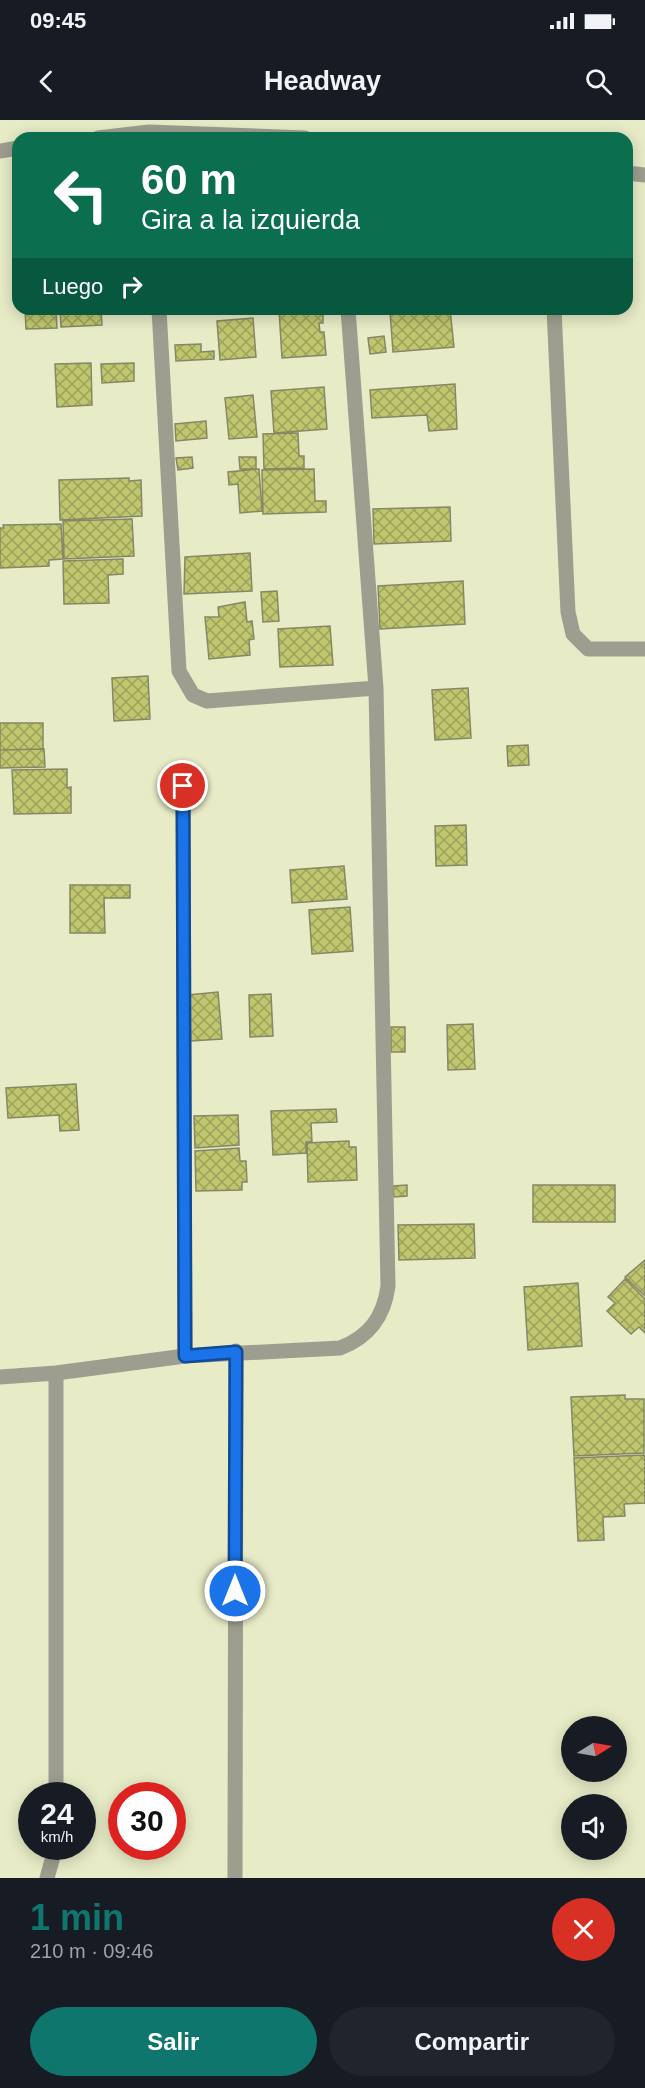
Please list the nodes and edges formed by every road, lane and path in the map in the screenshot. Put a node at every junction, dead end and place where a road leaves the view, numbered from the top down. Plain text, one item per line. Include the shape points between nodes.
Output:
1 (159, 315) edge
2 (348, 315) edge
3 (554, 315) edge
4 (645, 649) edge
5 (376, 688) junction
6 (183, 786) dead end
7 (236, 1352) junction
8 (185, 1356) junction
9 (56, 1373) junction
10 (0, 1377) edge
11 (56, 1782) edge
12 (52, 1860) edge
13 (47, 1878) edge
14 (235, 1878) edge

1 - 5 street via 180,671 193,695 207,701
2 - 5 street
3 - 4 street via 568,612 573,634 588,650
5 - 7 street via 386,1301 367,1332 340,1348
6 - 8 street
7 - 8 street
7 - 14 street
8 - 9 street
9 - 10 street
9 - 11 street
12 - 13 street

